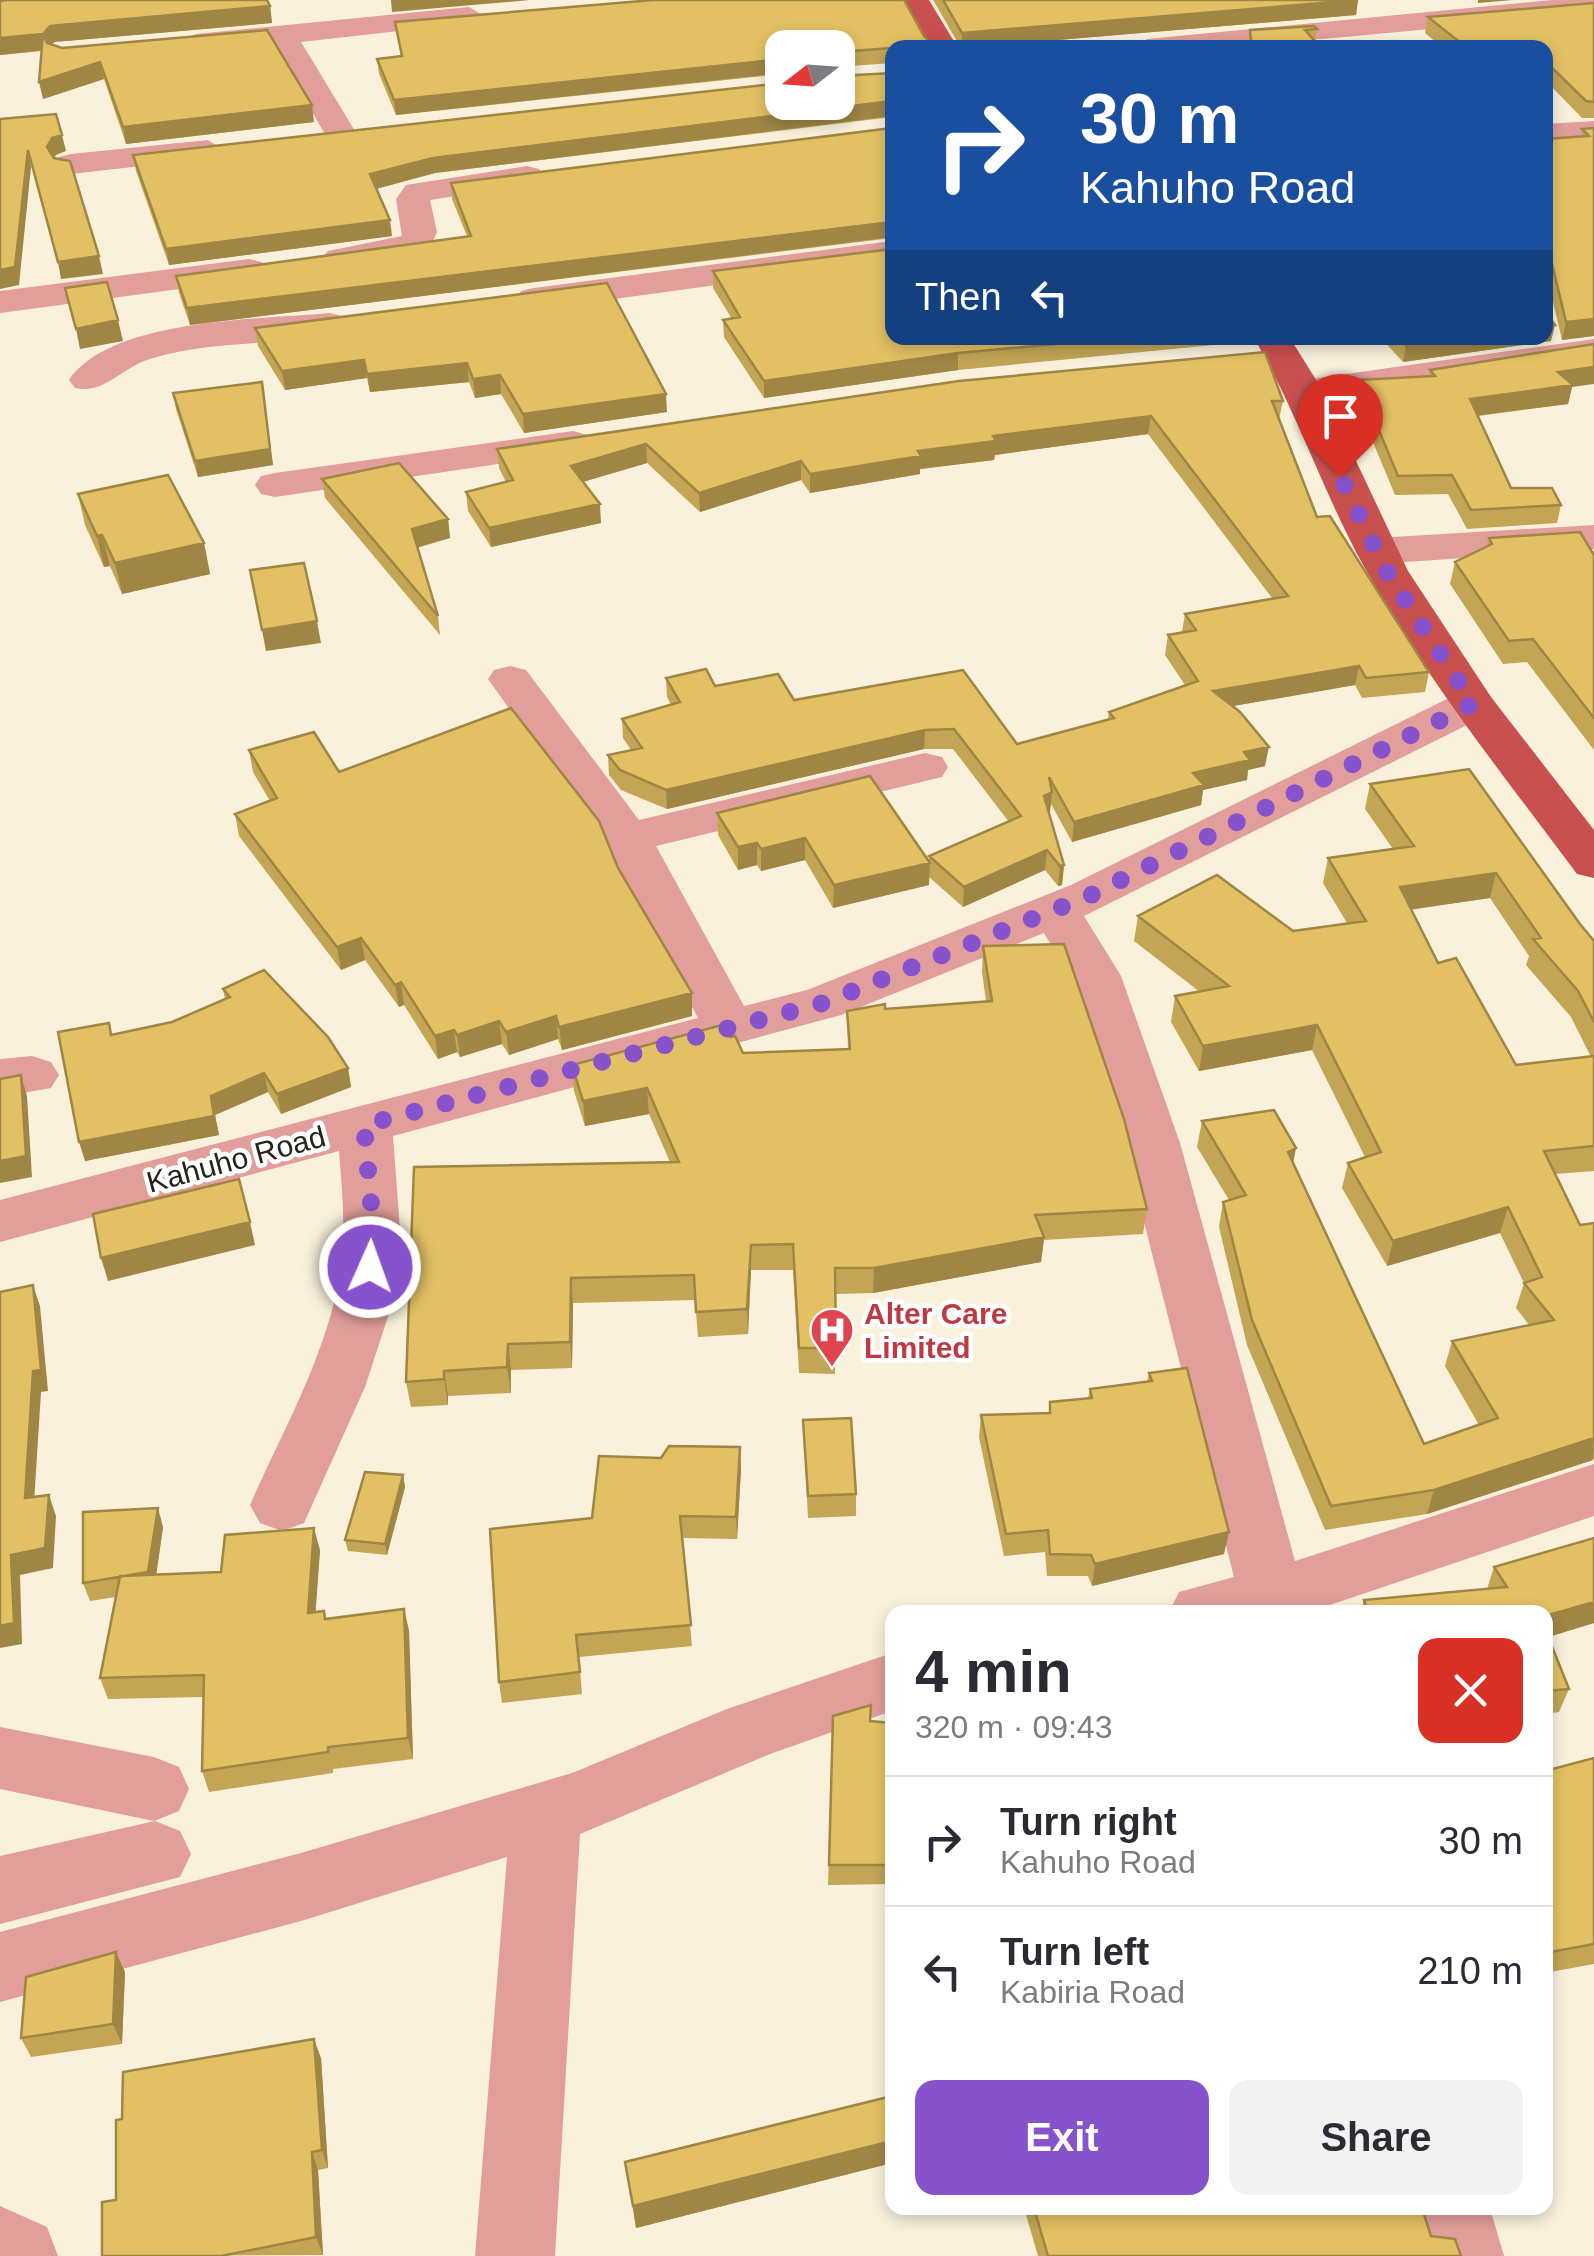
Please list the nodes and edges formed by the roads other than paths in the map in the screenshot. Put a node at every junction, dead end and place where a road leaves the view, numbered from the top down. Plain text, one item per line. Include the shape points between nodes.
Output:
1 (914, 0) edge
2 (1594, 6) edge
3 (507, 14) edge
4 (283, 36) junction
5 (938, 40) edge
6 (1221, 40) edge
7 (158, 46) edge
8 (1594, 130) edge
9 (377, 132) edge
10 (1553, 133) edge
11 (342, 136) junction
12 (303, 140) edge
13 (245, 146) edge
14 (71, 164) edge
15 (568, 170) edge
16 (885, 252) edge
17 (311, 262) edge
18 (272, 267) edge
19 (0, 302) edge
20 (507, 302) edge
21 (372, 319) edge
22 (1594, 350) edge
23 (1277, 360) edge
24 (88, 380) dead end
25 (606, 438) edge
26 (276, 485) dead end
27 (1594, 537) edge
28 (1376, 551) junction
29 (510, 679) dead end
30 (1473, 704) junction
31 (925, 767) dead end
32 (627, 838) junction
33 (1591, 854) edge
34 (1055, 910) junction
35 (730, 1028) junction
36 (364, 1125) junction
37 (0, 1221) edge
38 (1594, 1490) edge
39 (282, 1505) dead end
40 (1274, 1605) edge
41 (885, 1684) edge
42 (0, 1758) edge
43 (546, 1812) junction
44 (0, 1890) edge
45 (0, 1967) edge
46 (1452, 2215) edge
47 (0, 2246) edge
48 (18, 2256) edge
49 (515, 2256) edge
50 (1464, 2256) edge

1 - 5 main road
2 - 6 street
3 - 4 street
4 - 7 street
4 - 11 street
8 - 10 street
9 - 11 street
11 - 12 street
13 - 14 street
15 - 17 street via 418,192 418,242
16 - 20 street
18 - 19 street
21 - 24 street via 181,341 118,357
22 - 23 street
23 - 28 main road
25 - 26 street
27 - 28 street
28 - 30 main road
29 - 32 street
30 - 33 main road
30 - 34 street, Kahuho Road
31 - 32 street
32 - 35 street
34 - 35 street, Kahuho Road via 823,1003
34 - 40 street via 1095,976 1152,1144
35 - 36 street, Kahuho Road
36 - 37 street, Kahuho Road
36 - 39 street via 370,1267 356,1326
38 - 40 street
41 - 43 street
42 - 44 street via 155,1821
43 - 45 street via 301,1887
43 - 49 street
46 - 50 street
47 - 48 street

